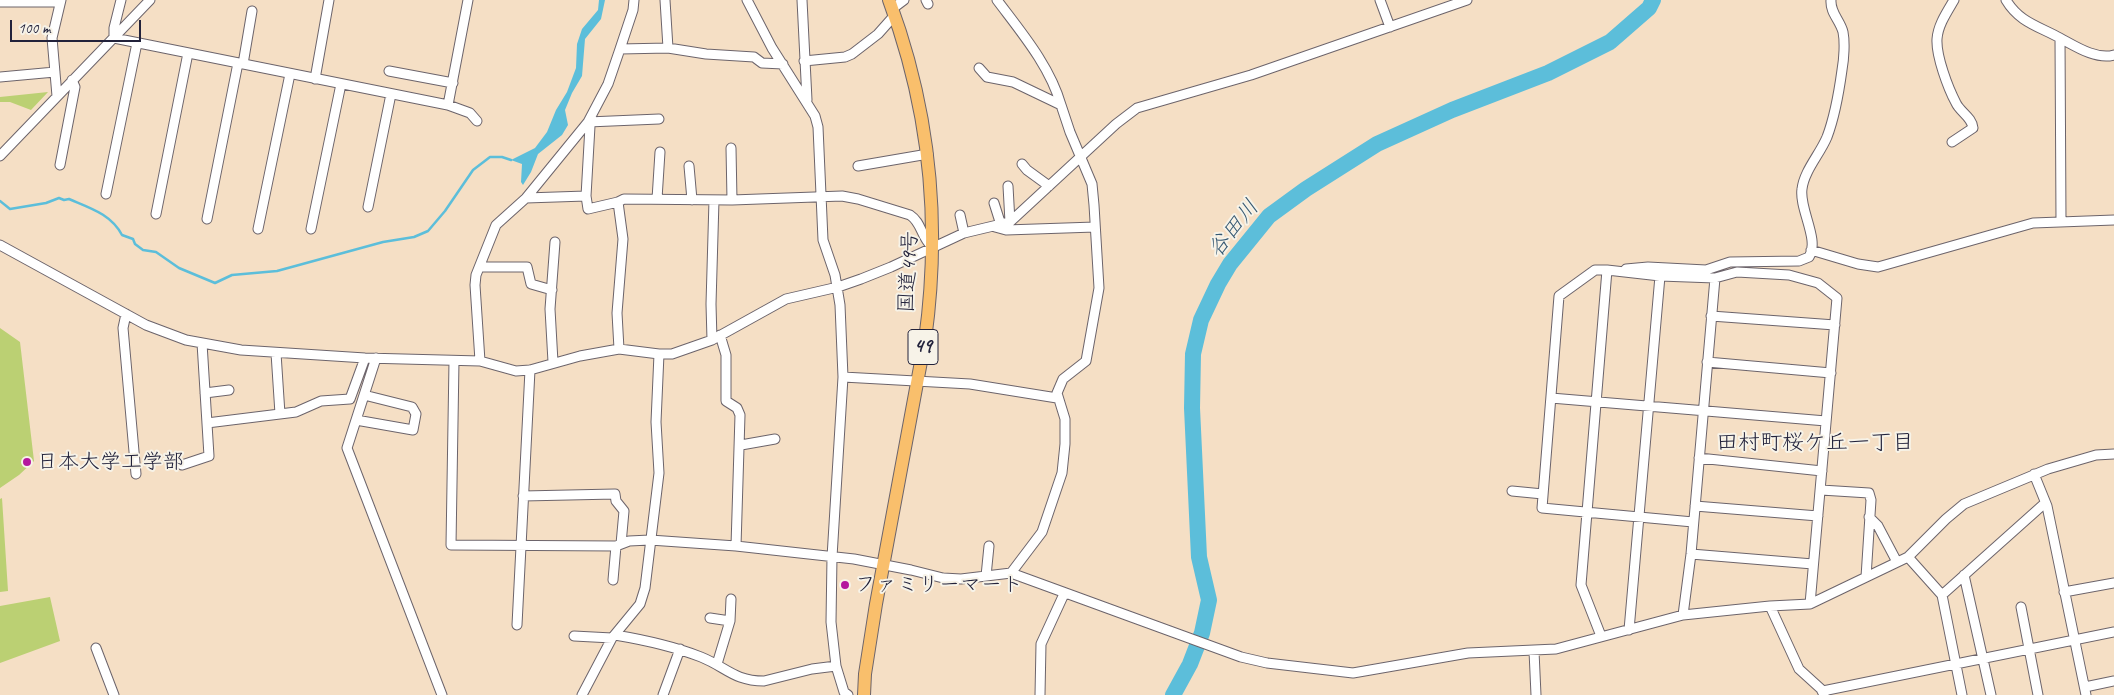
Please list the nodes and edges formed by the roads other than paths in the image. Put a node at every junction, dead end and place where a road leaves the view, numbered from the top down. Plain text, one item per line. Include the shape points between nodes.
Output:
1 (121, 0) edge
2 (150, 0) edge
3 (329, 0) edge
4 (468, 0) edge
5 (634, 0) edge
6 (665, 0) edge
7 (746, 0) edge
8 (802, 0) edge
9 (904, 0) edge
10 (997, 0) edge
11 (1380, 0) edge
12 (1467, 0) edge
13 (1831, 0) edge
14 (1954, 0) edge
15 (2006, 0) edge
16 (61, 1) edge
17 (0, 2) edge
18 (892, 8) edge
19 (252, 11) dead end
20 (1390, 27) junction
21 (114, 38) junction
22 (2060, 38) junction
23 (137, 43) junction
24 (668, 48) junction
25 (620, 49) junction
26 (188, 53) junction
27 (2114, 55) edge
28 (804, 61) junction
29 (240, 64) junction
30 (783, 64) junction
31 (979, 68) dead end
32 (388, 71) dead end
33 (55, 72) junction
34 (290, 74) junction
35 (0, 77) edge
36 (315, 79) junction
37 (72, 80) junction
38 (452, 82) junction
39 (341, 84) junction
40 (391, 94) junction
41 (57, 96) junction
42 (807, 102) junction
43 (448, 105) junction
44 (1061, 105) junction
45 (659, 119) dead end
46 (477, 121) dead end
47 (588, 122) junction
48 (1952, 142) dead end
49 (731, 148) dead end
50 (660, 152) dead end
51 (928, 154) junction
52 (0, 156) edge
53 (1082, 157) junction
54 (1022, 164) dead end
55 (60, 165) dead end
56 (689, 166) dead end
57 (858, 166) dead end
58 (1008, 186) dead end
59 (1049, 186) junction
60 (106, 194) dead end
61 (586, 196) junction
62 (821, 196) junction
63 (526, 198) junction
64 (657, 200) junction
65 (692, 200) junction
66 (714, 200) junction
67 (732, 200) junction
68 (618, 202) junction
69 (994, 203) dead end
70 (368, 207) dead end
71 (156, 214) dead end
72 (960, 215) dead end
73 (207, 219) dead end
74 (2114, 220) edge
75 (2061, 222) junction
76 (1001, 225) junction
77 (1095, 227) junction
78 (258, 229) dead end
79 (311, 229) dead end
80 (964, 233) junction
81 (555, 242) dead end
82 (0, 245) edge
83 (932, 247) junction
84 (1811, 250) junction
85 (480, 267) junction
86 (1607, 270) junction
87 (1619, 272) junction
88 (1660, 276) junction
89 (1714, 278) junction
90 (838, 287) junction
91 (552, 290) junction
92 (126, 314) junction
93 (1711, 316) junction
94 (1835, 325) junction
95 (716, 338) junction
96 (202, 343) junction
97 (619, 349) junction
98 (276, 353) junction
99 (658, 354) junction
100 (365, 358) junction
101 (376, 358) junction
102 (454, 361) junction
103 (480, 361) junction
104 (553, 362) junction
105 (1707, 362) junction
106 (530, 370) junction
107 (1831, 373) junction
108 (843, 377) junction
109 (917, 382) junction
110 (230, 390) dead end
111 (205, 393) junction
112 (364, 395) junction
113 (1057, 398) junction
114 (1551, 398) junction
115 (1597, 402) junction
116 (1649, 406) junction
117 (1703, 410) junction
118 (280, 414) junction
119 (356, 420) junction
120 (1826, 421) junction
121 (207, 423) junction
122 (775, 439) dead end
123 (741, 445) junction
124 (2114, 454) edge
125 (1699, 458) junction
126 (182, 465) dead end
127 (1822, 471) junction
128 (136, 474) dead end
129 (2034, 474) junction
130 (1821, 490) junction
131 (1512, 491) dead end
132 (1543, 494) junction
133 (523, 496) junction
134 (2045, 503) junction
135 (1695, 506) junction
136 (1586, 513) junction
137 (1818, 516) junction
138 (1869, 517) junction
139 (1640, 518) junction
140 (1693, 522) junction
141 (650, 540) junction
142 (520, 545) junction
143 (619, 545) junction
144 (736, 546) junction
145 (989, 546) dead end
146 (1691, 554) junction
147 (832, 557) junction
148 (1908, 557) junction
149 (1897, 562) junction
150 (1813, 564) junction
151 (884, 565) junction
152 (1011, 573) junction
153 (1964, 575) junction
154 (986, 576) junction
155 (1866, 577) junction
156 (613, 580) dead end
157 (2114, 582) edge
158 (2064, 592) junction
159 (1064, 594) junction
160 (1942, 595) junction
161 (731, 599) dead end
162 (1810, 604) junction
163 (1770, 606) junction
164 (2021, 607) dead end
165 (1683, 615) junction
166 (710, 618) dead end
167 (730, 621) junction
168 (517, 626) dead end
169 (1629, 630) junction
170 (2114, 632) edge
171 (574, 636) dead end
172 (1601, 636) junction
173 (614, 637) junction
174 (2074, 640) junction
175 (96, 648) dead end
176 (680, 649) junction
177 (2028, 650) junction
178 (1534, 651) junction
179 (1983, 659) junction
180 (718, 664) junction
181 (1956, 665) junction
182 (836, 666) junction
183 (2114, 681) edge
184 (2086, 691) edge
185 (1824, 693) edge
186 (114, 695) edge
187 (442, 695) edge
188 (582, 695) edge
189 (663, 695) edge
190 (848, 695) edge
191 (864, 695) edge
192 (1040, 695) edge
193 (1536, 695) edge
194 (1962, 695) edge
195 (1991, 695) edge
196 (2038, 695) edge

1 - 21 street
2 - 21 street
3 - 36 street
4 - 38 street
5 - 25 street
6 - 24 street
7 - 30 street
8 - 28 street
9 - 18 street
10 - 44 street via 1056,88
11 - 20 street
12 - 20 street
13 - 84 street via 1830,7 1843,33 1843,67 1826,138 1802,190
14 - 48 street via 1940,25 1938,53 1956,104 1973,123 1973,128
15 - 22 street via 2022,20
16 - 17 street
16 - 33 street via 52,38
18 - 28 street via 878,34 852,54
18 - 51 highway, 国道49号 / 49
19 - 29 street
20 - 53 street via 1251,75 1137,108
21 - 23 street
21 - 37 street
22 - 27 street via 2098,55
22 - 75 street
23 - 26 street
23 - 60 street
24 - 25 street
24 - 30 street via 754,57 762,63
25 - 47 street via 608,84
26 - 29 street
26 - 71 street
28 - 42 street
29 - 34 street
29 - 73 street
30 - 42 street
31 - 44 street via 987,78 1013,82
32 - 38 street
33 - 35 street
33 - 41 street
34 - 36 street
34 - 78 street
36 - 39 street
37 - 41 street
37 - 55 street via 75,87
38 - 43 street
39 - 40 street
39 - 79 street
40 - 43 street
40 - 70 street
41 - 52 street
42 - 62 street via 818,127
43 - 46 street via 470,113
44 - 53 street
45 - 47 street
47 - 61 street
47 - 63 street
49 - 67 street
50 - 64 street
51 - 57 street
51 - 83 highway, 国道49号 / 49
53 - 59 street
53 - 77 street via 1092,184
54 - 59 street
56 - 65 street
58 - 76 street
59 - 76 street
61 - 63 street
61 - 68 street via 588,209
62 - 67 street
62 - 83 street via 858,199 902,211 917,220 924,238
62 - 90 street via 823,240
63 - 85 street via 496,225
64 - 65 street
64 - 68 street via 624,199
65 - 66 street
66 - 67 street
66 - 95 street via 711,304
68 - 97 street via 623,239 617,313
69 - 76 street
72 - 80 street
74 - 75 street
75 - 84 street via 2033,222 1878,267
76 - 77 street via 1006,230
76 - 80 street
77 - 113 street via 1099,288 1089,349 1086,361 1059,384
80 - 83 street
81 - 91 street
82 - 92 street
83 - 90 street
83 - 109 highway, 国道49号 / 49 via 930,301
84 - 87 street via 1806,259 1799,262 1730,262 1706,270 1638,267
85 - 91 street via 527,267 531,284
85 - 103 street via 474,285
86 - 87 street
86 - 114 street via 1595,270 1559,296
86 - 115 street
87 - 88 street
88 - 89 street
88 - 116 street
89 - 93 street
89 - 94 street via 1737,272 1760,272 1818,283 1837,298
90 - 95 street via 786,299
90 - 108 street
91 - 104 street
92 - 96 street via 168,334
92 - 128 street via 123,328
93 - 94 street
93 - 105 street
94 - 107 street
95 - 99 street via 682,351
95 - 123 street via 726,355 726,402 740,412
96 - 98 street
96 - 111 street
97 - 99 street
97 - 104 street
98 - 100 street
98 - 118 street
99 - 141 street via 656,422 659,472
100 - 101 street
100 - 118 street via 350,399 321,401 296,412
101 - 102 street
101 - 112 street
102 - 103 street
102 - 142 street via 450,545
103 - 106 street via 501,368
104 - 106 street
105 - 107 street
105 - 117 street
106 - 133 street
107 - 120 street
108 - 109 street
108 - 147 street
109 - 113 street via 970,384
109 - 151 highway, 国道49号 / 49
110 - 111 street
111 - 121 street
112 - 119 street
112 - 119 street via 412,408 416,414 412,430
113 - 152 street via 1065,419 1062,473 1042,532
114 - 115 street
114 - 132 street
115 - 116 street
115 - 136 street
116 - 117 street
116 - 139 street
117 - 120 street
117 - 125 street
118 - 121 street
119 - 187 street via 347,448
120 - 127 street
121 - 126 street via 209,456
122 - 123 street
123 - 144 street
124 - 129 street via 2096,454
125 - 127 street
125 - 135 street
127 - 130 street
129 - 134 street
129 - 148 street via 1964,504
130 - 137 street
130 - 138 street via 1869,492
131 - 132 street
132 - 136 street via 1542,508
133 - 142 street
133 - 143 street via 615,494 624,511
134 - 153 street
134 - 158 street
135 - 137 street
135 - 140 street
136 - 139 street
136 - 172 street via 1581,584
137 - 150 street
138 - 149 street via 1878,526
138 - 155 street
139 - 140 street
139 - 169 street
140 - 146 street
141 - 143 street
141 - 144 street
141 - 173 street via 643,597
142 - 143 street
142 - 168 street
143 - 156 street
144 - 147 street
145 - 154 street
146 - 150 street
146 - 165 street
147 - 151 street
147 - 182 street via 831,622
148 - 149 street
148 - 160 street
149 - 155 street
150 - 162 street
151 - 154 street via 943,578
151 - 191 highway, 国道49号 / 49 via 872,626
152 - 154 street
152 - 159 street
153 - 160 street
153 - 179 street
155 - 162 street
157 - 158 street
158 - 174 street
159 - 178 street via 1241,657 1268,663 1353,673 1468,653
159 - 192 street via 1041,644
160 - 181 street
161 - 167 street
162 - 163 street
163 - 165 street
163 - 185 street via 1799,669
164 - 177 street
165 - 169 street
166 - 167 street
167 - 180 street
169 - 172 street
170 - 174 street
171 - 173 street
172 - 178 street
173 - 176 street via 656,642
173 - 188 street
174 - 177 street
174 - 184 street
175 - 186 street
176 - 180 street
176 - 189 street
177 - 179 street
177 - 196 street
178 - 193 street
179 - 181 street
179 - 195 street
180 - 182 street via 730,674 757,681
181 - 185 street
181 - 194 street
182 - 190 street via 844,692
183 - 184 street

